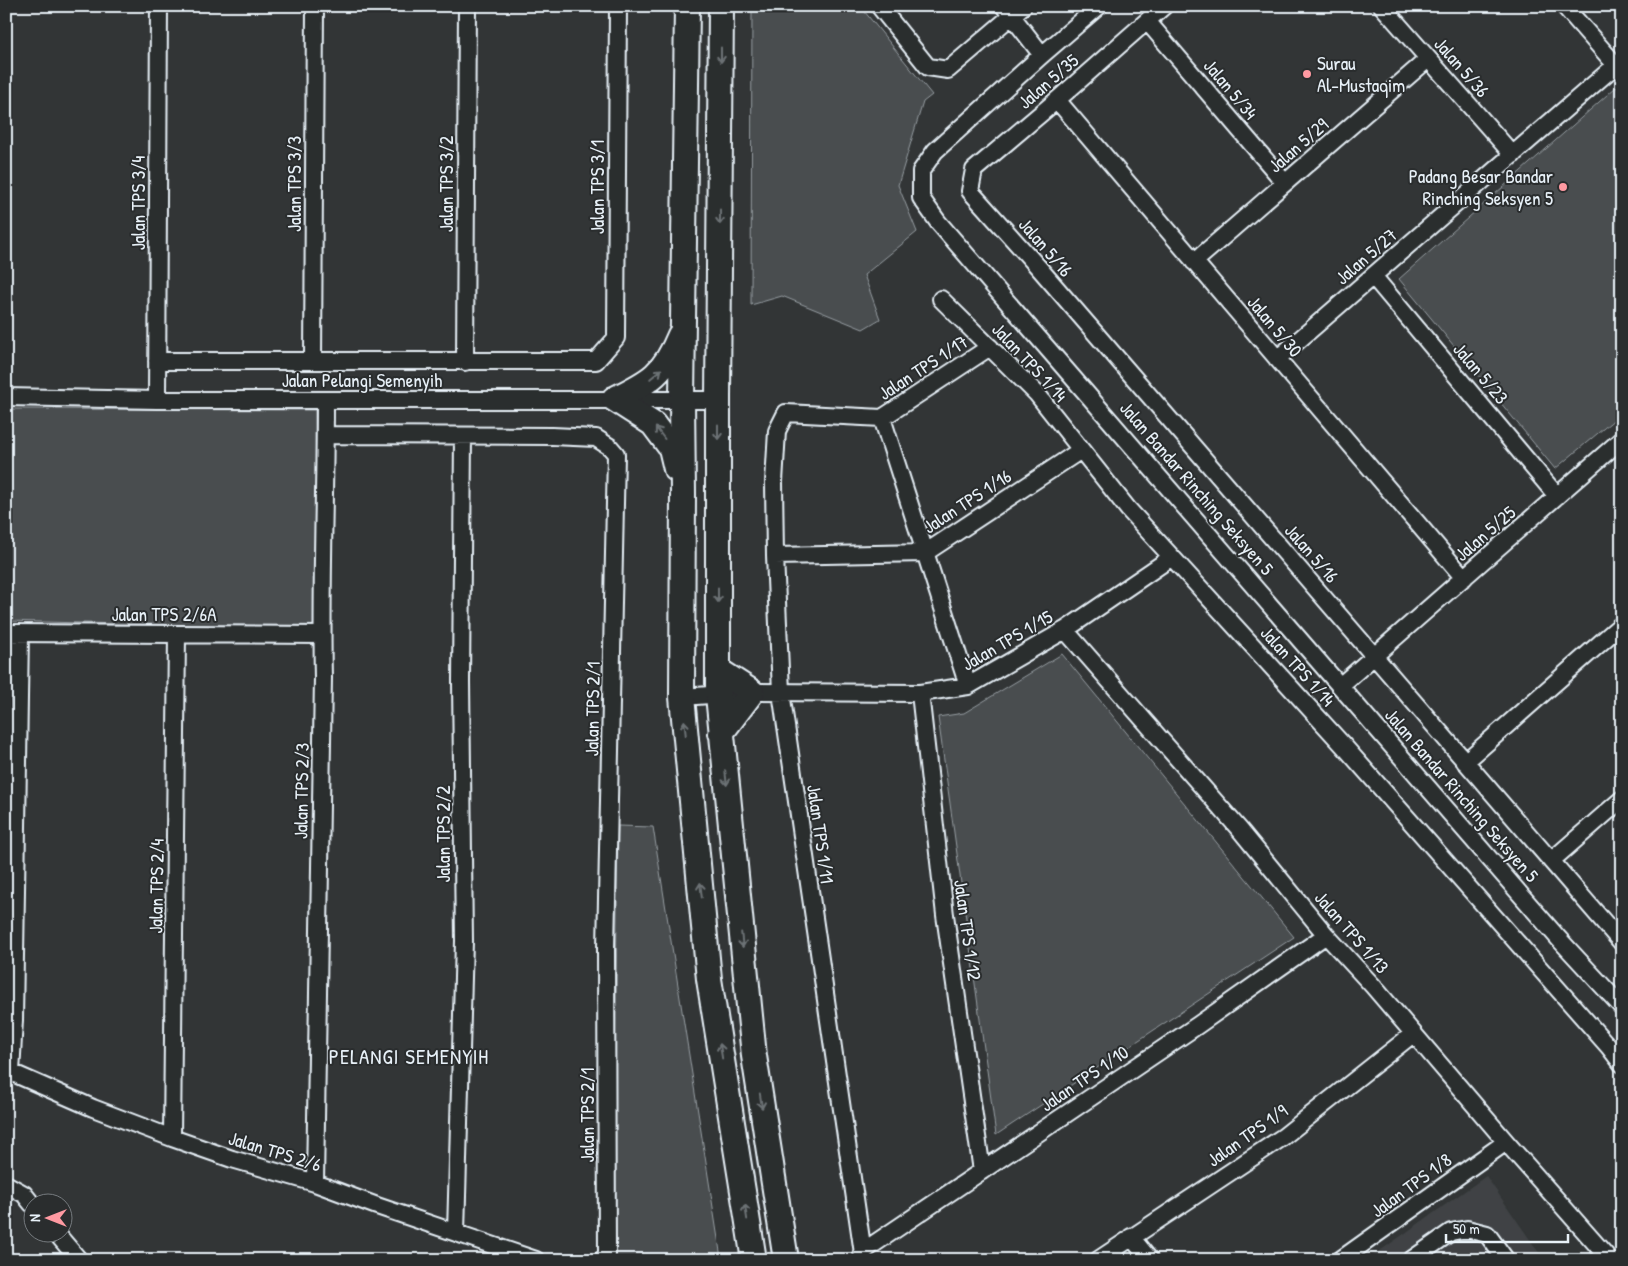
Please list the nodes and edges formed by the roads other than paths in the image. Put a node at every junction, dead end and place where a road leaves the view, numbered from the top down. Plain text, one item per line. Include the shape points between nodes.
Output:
1 (159, 6) edge
2 (315, 6) edge
3 (468, 6) edge
4 (618, 6) edge
5 (687, 6) edge
6 (721, 6) edge
7 (879, 6) edge
8 (1099, 6) edge
9 (1164, 6) edge
10 (1382, 6) edge
11 (1564, 6) edge
12 (1013, 9) edge
13 (1147, 21) junction
14 (1042, 55) junction
15 (1428, 59) junction
16 (1619, 69) edge
17 (1057, 100) junction
18 (1513, 155) junction
19 (1285, 183) junction
20 (970, 191) joint
21 (1194, 262) junction
22 (1373, 276) junction
23 (941, 299) dead end
24 (683, 328) junction
25 (990, 347) junction
26 (1277, 359) junction
27 (157, 361) junction
28 (312, 361) junction
29 (465, 362) junction
30 (6, 397) edge
31 (614, 399) junction
32 (682, 399) junction
33 (157, 400) junction
34 (325, 400) junction
35 (718, 400) junction
36 (786, 413) joint
37 (882, 418) junction
38 (325, 435) junction
39 (463, 436) junction
40 (1622, 439) edge
41 (1081, 450) junction
42 (683, 494) junction
43 (1557, 496) junction
44 (925, 553) junction
45 (775, 556) junction
46 (1172, 557) junction
47 (1464, 578) junction
48 (1622, 624) edge
49 (1065, 630) junction
50 (13, 633) edge
51 (177, 634) junction
52 (322, 635) junction
53 (1374, 657) junction
54 (718, 670) junction
55 (1341, 685) junction
56 (968, 686) junction
57 (752, 692) junction
58 (781, 692) junction
59 (920, 693) junction
60 (718, 695) junction
61 (682, 697) junction
62 (721, 733) junction
63 (1465, 762) junction
64 (1622, 799) edge
65 (1551, 861) junction
66 (1326, 935) junction
67 (1622, 943) edge
68 (1622, 1007) edge
69 (1413, 1034) junction
70 (1622, 1064) edge
71 (9, 1071) edge
72 (172, 1138) junction
73 (1506, 1142) junction
74 (982, 1171) junction
75 (315, 1183) junction
76 (6, 1184) edge
77 (24, 1194) edge
78 (456, 1233) junction
79 (1131, 1236) junction
80 (65, 1244) edge
81 (863, 1256) edge
82 (79, 1260) edge
83 (536, 1260) edge
84 (602, 1260) edge
85 (754, 1260) edge
86 (786, 1260) edge
87 (1098, 1260) edge
88 (1150, 1260) edge
89 (1340, 1260) edge
90 (1411, 1260) edge
91 (1506, 1260) edge
92 (1610, 1260) edge

1 - 27 street, Jalan TPS 3/4
2 - 28 street, Jalan TPS 3/3
3 - 29 street, Jalan TPS 3/2
4 - 29 street, Jalan TPS 3/1 via 616,338 596,361
5 - 24 street
6 -> 35 street
7 - 12 street via 928,67 948,70
8 - 14 street, Jalan Bandar Rinching Seksyen 5
9 - 13 street, Jalan 5/35
10 - 15 street, Jalan 5/36
11 - 16 street
12 - 14 street
13 - 17 street, Jalan 5/35
13 - 19 street, Jalan 5/34
14 - 55 street, Jalan Bandar Rinching Seksyen 5 via 935,151 921,171 921,198
15 - 18 street, Jalan 5/36
15 - 19 street, Jalan 5/29
16 - 18 street, Jalan 5/27
17 - 20 street, Jalan 5/35 via 974,170
17 - 21 street, Jalan 5/30
18 - 22 street, Jalan 5/27
19 - 21 street, Jalan 5/29
20 - 53 street, Jalan 5/16
21 - 26 street, Jalan 5/30
22 - 26 street, Jalan 5/27
22 - 43 street, Jalan 5/23
23 - 25 street, Jalan TPS 1/14
31 -> 24 street via 641,386 661,370 672,356
24 - 32 street
25 - 37 street, Jalan TPS 1/17
25 - 41 street, Jalan TPS 1/14 via 1037,394
26 - 47 street, Jalan 5/30
27 - 28 street
27 - 33 street, Jalan TPS 3/4
28 - 29 street
30 - 33 street, Jalan Pelangi Semenyih
31 - 32 street, Jalan Pelangi Semenyih
31 - 34 street, Jalan Pelangi Semenyih
42 -> 31 street via 671,448 653,424
32 - 35 street, Jalan Pelangi Semenyih
32 - 42 street
33 - 34 street, Jalan Pelangi Semenyih
34 - 38 street, Jalan TPS 2/3
35 -> 54 street
36 - 37 street, Jalan TPS 1/17
36 - 45 street, Jalan TPS 1/11 via 777,430
37 - 44 street
38 - 39 street, Jalan TPS 2/1
38 - 52 street, Jalan TPS 2/3
39 - 78 street, Jalan TPS 2/2 via 461,692 464,941
39 - 84 street, Jalan TPS 2/1 via 596,438 616,454 606,949 607,1255
40 - 43 street, Jalan 5/25
41 - 44 street, Jalan TPS 1/16
41 - 46 street, Jalan TPS 1/14
42 - 61 street
43 - 47 street, Jalan 5/25
44 - 45 street, Jalan TPS 1/16
44 - 56 street
45 - 58 street, Jalan TPS 1/11
46 - 49 street, Jalan TPS 1/15
46 - 70 street, Jalan TPS 1/14
47 - 53 street, Jalan 5/25
48 - 63 street
49 - 56 street, Jalan TPS 1/15
49 - 66 street, Jalan TPS 1/13 via 1240,830
50 - 51 street, Jalan TPS 2/6A
50 - 71 street via 14,1020
51 - 52 street, Jalan TPS 2/6A
51 - 72 street, Jalan TPS 2/4
52 - 75 street, Jalan TPS 2/3
53 - 55 street, Jalan 5/25
53 - 63 street, Jalan 5/16
54 - 57 street
54 - 60 street
55 - 68 street, Jalan Bandar Rinching Seksyen 5 via 1559,939
56 - 59 street, Jalan TPS 1/15
57 - 58 street, Jalan TPS 1/15
57 - 60 street, Jalan TPS 1/15
57 - 62 street
58 - 59 street, Jalan TPS 1/15
58 - 81 street, Jalan TPS 1/11
59 - 74 street, Jalan TPS 1/12 via 946,915
60 - 61 street, Jalan TPS 1/15
60 - 62 street
85 -> 61 street via 709,979
62 -> 86 street via 754,1056
63 - 65 street, Jalan 5/16
64 - 65 street
65 - 67 street, Jalan 5/16
66 - 69 street, Jalan TPS 1/13
66 - 74 street, Jalan TPS 1/10
69 - 73 street, Jalan TPS 1/13
69 - 79 street, Jalan TPS 1/9 via 1283,1137
71 - 72 street, Jalan TPS 2/6
72 - 75 street, Jalan TPS 2/6
73 - 89 street, Jalan TPS 1/8
73 - 92 street, Jalan TPS 1/13
74 - 81 street, Jalan TPS 1/10
75 - 78 street, Jalan TPS 2/6
76 - 77 street
78 - 83 street, Jalan TPS 2/6
79 - 87 street, Jalan TPS 1/9
79 - 88 street
80 - 82 street
90 - 91 street via 1451,1232 1467,1230 1487,1234

